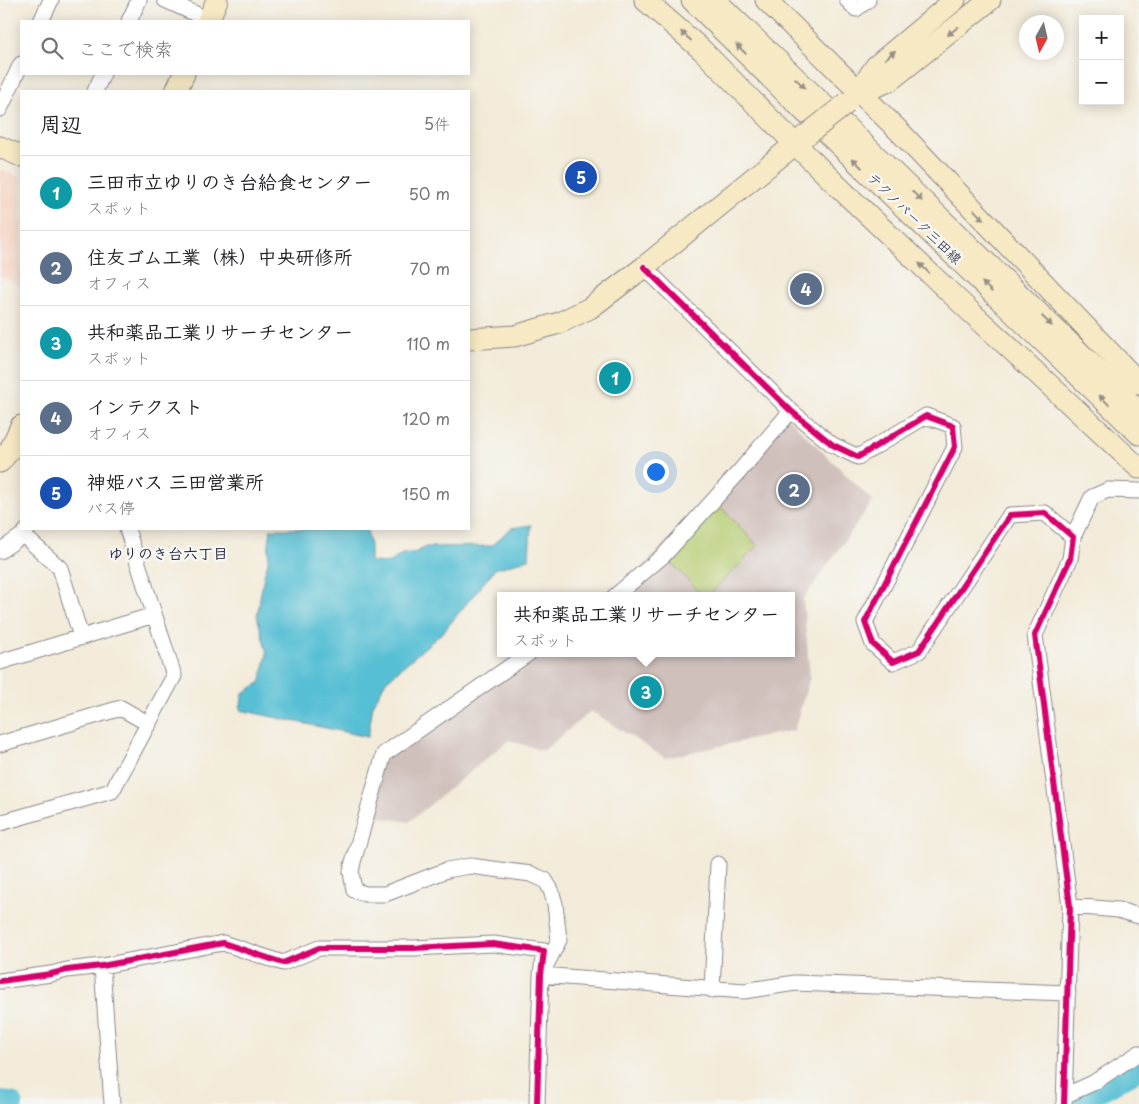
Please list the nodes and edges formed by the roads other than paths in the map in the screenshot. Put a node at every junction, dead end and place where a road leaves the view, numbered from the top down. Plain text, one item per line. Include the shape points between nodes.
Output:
1 (51, 0) edge
2 (139, 0) edge
3 (165, 0) edge
4 (217, 0) edge
5 (644, 0) edge
6 (692, 0) edge
7 (715, 0) edge
8 (766, 0) edge
9 (848, 0) edge
10 (868, 0) edge
11 (955, 0) edge
12 (990, 0) edge
13 (41, 20) edge
14 (129, 20) edge
15 (206, 20) edge
16 (208, 20) edge
17 (20, 66) edge
18 (103, 75) edge
19 (184, 75) edge
20 (95, 90) edge
21 (176, 90) edge
22 (853, 98) junction
23 (0, 109) edge
24 (801, 139) junction
25 (0, 147) edge
26 (20, 156) edge
27 (644, 268) junction
28 (470, 339) edge
29 (1139, 383) edge
30 (791, 411) junction
31 (1139, 412) edge
32 (20, 429) edge
33 (1139, 434) edge
34 (10, 457) edge
35 (1139, 468) edge
36 (1139, 491) edge
37 (127, 530) edge
38 (25, 532) edge
39 (1073, 537) junction
40 (0, 551) edge
41 (620, 592) edge
42 (154, 615) junction
43 (81, 637) junction
44 (523, 657) edge
45 (0, 662) edge
46 (149, 724) junction
47 (0, 744) edge
48 (0, 823) edge
49 (718, 864) dead end
50 (1070, 906) junction
51 (1139, 916) edge
52 (102, 966) junction
53 (540, 975) junction
54 (0, 981) edge
55 (712, 990) junction
56 (1068, 992) junction
57 (1139, 1053) edge
58 (1064, 1100) edge
59 (112, 1104) edge
60 (537, 1104) edge

1 - 13 street
2 - 14 street
3 - 15 street
4 - 16 main road
24 -> 5 main road
33 -> 6 main road, テクノパーク三田線
7 -> 31 main road, テクノパーク三田線
8 - 22 main road
9 - 10 street via 856,9
22 -> 11 main road via 876,66
12 -> 22 main road via 889,81
17 - 23 street
18 - 20 street
19 - 21 main road
22 - 24 main road, bridge
22 -> 29 main road via 900,132
24 - 27 main road
35 -> 24 main road via 959,302
25 - 26 main road
27 - 28 main road via 590,308 559,323 515,336
27 - 30 street
30 - 39 street via 833,445 858,457 926,416 953,426 955,446 865,622 873,644 893,662 919,651 1010,515 1045,513
30 - 41 street via 664,555
32 - 34 main road
36 - 39 street via 1108,490 1092,497
37 - 42 street
38 - 40 street
38 - 43 street via 60,568
39 - 50 street via 1070,559 1035,635
42 - 43 street
42 - 46 street via 174,676
43 - 45 street
44 - 53 street via 384,754 352,872 354,890 365,894 385,894 447,870 470,866 530,874 545,880 555,904 559,940
46 - 47 street via 121,708
46 - 48 street via 112,791
49 - 55 street
50 - 51 street via 1118,910
50 - 56 street
52 - 53 street via 223,943 283,963 319,948 493,944 544,951
52 - 54 street
52 - 59 street
53 - 55 street
53 - 60 street
55 - 56 street via 744,992 795,983
56 - 58 street
57 - 58 street

